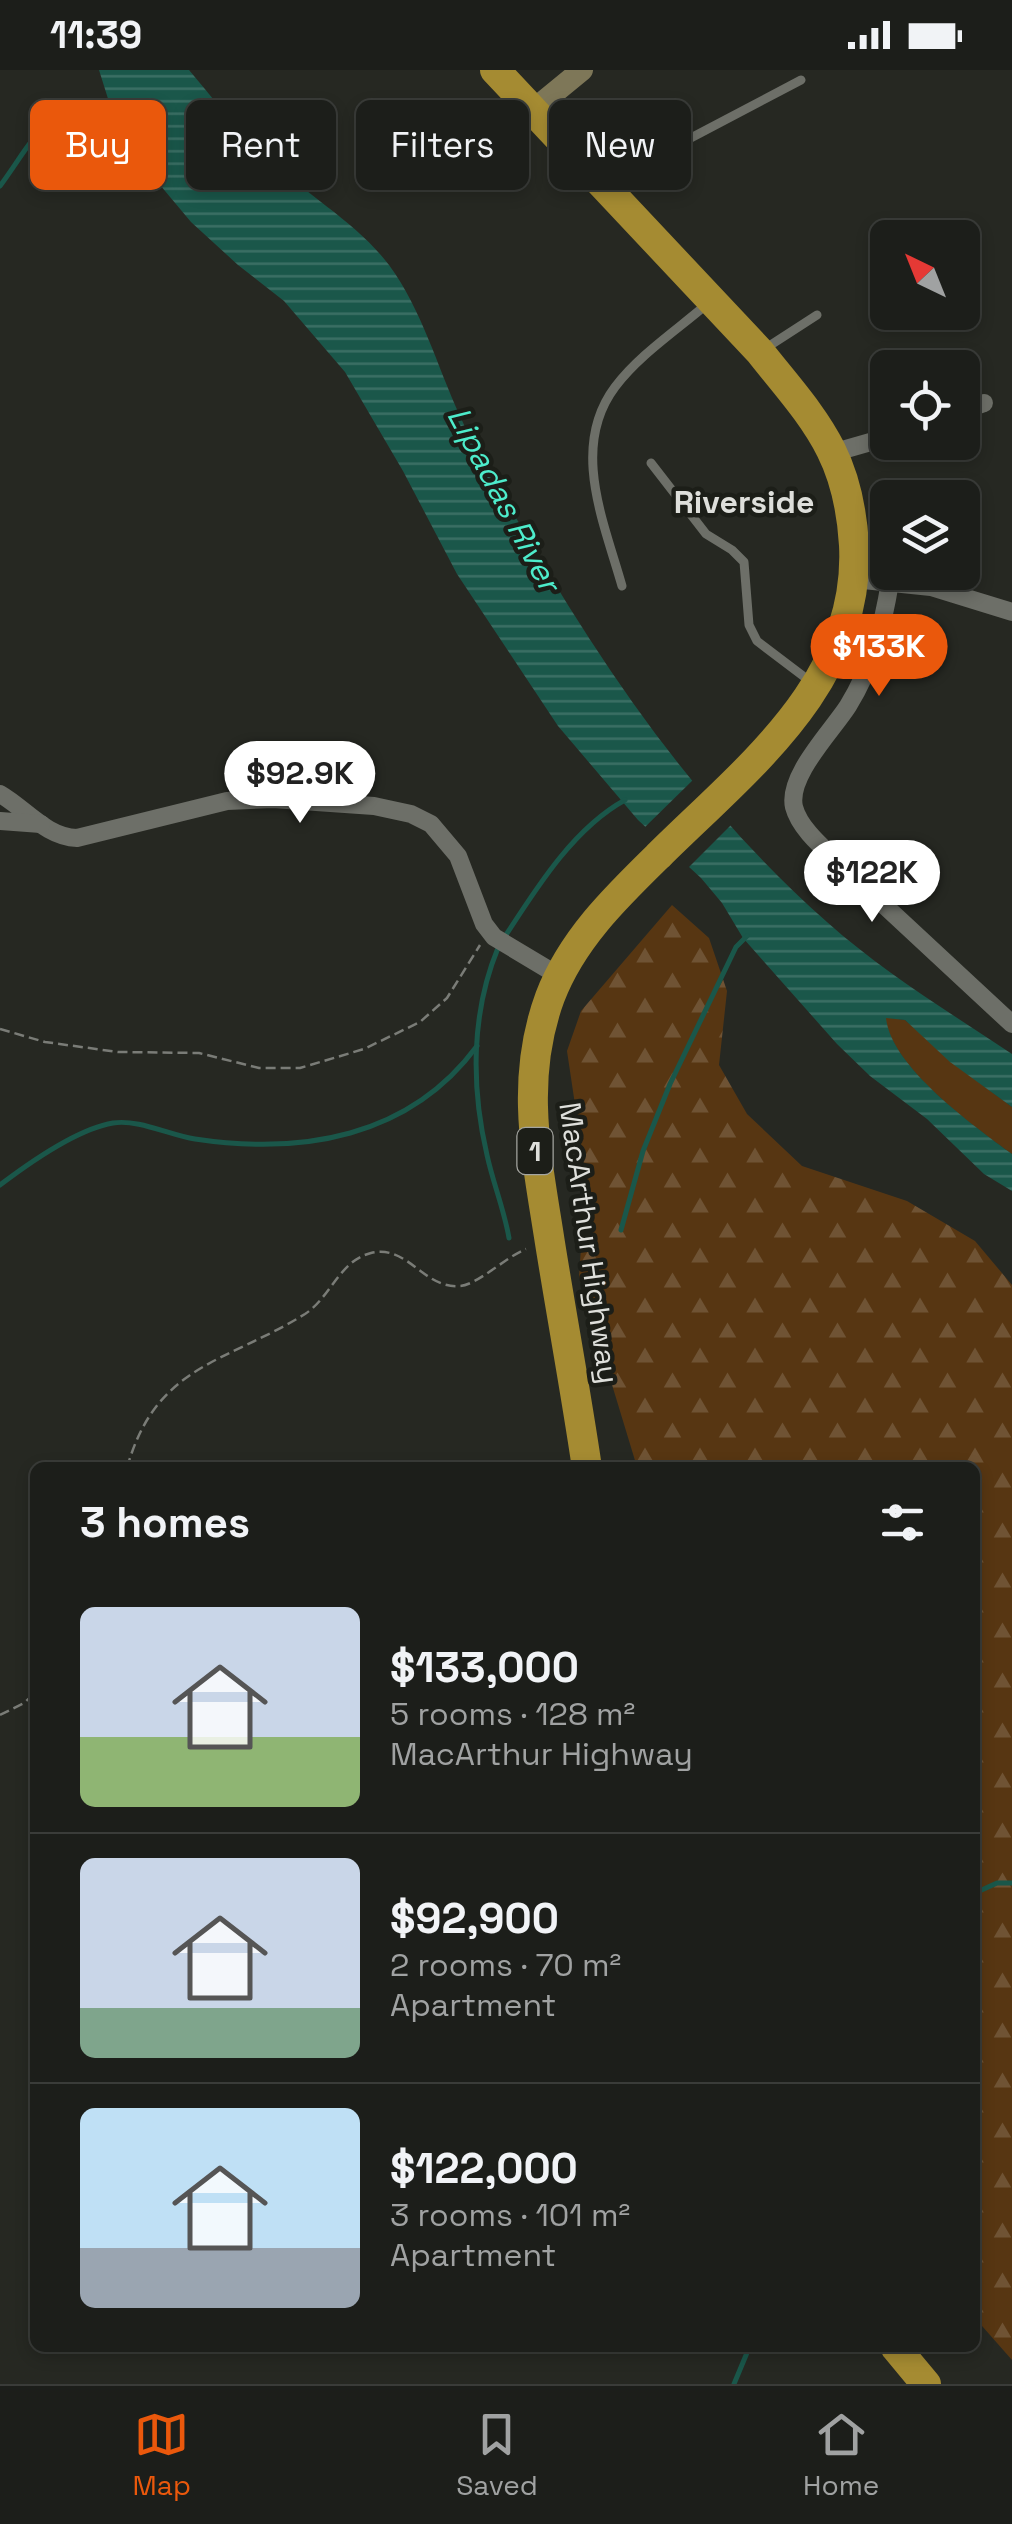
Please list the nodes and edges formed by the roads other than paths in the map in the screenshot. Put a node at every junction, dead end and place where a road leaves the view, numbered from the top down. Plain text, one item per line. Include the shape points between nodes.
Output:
1 (494, 70) edge
2 (582, 70) edge
3 (801, 80) dead end
4 (532, 111) junction
5 (549, 129) edge
6 (691, 138) edge
7 (607, 190) edge
8 (711, 300) junction
9 (817, 314) dead end
10 (760, 352) junction
11 (984, 403) dead end
12 (980, 404) edge
13 (870, 441) edge
14 (832, 452) junction
15 (650, 463) dead end
16 (854, 579) junction
17 (870, 580) edge
18 (622, 586) dead end
19 (889, 590) edge
20 (941, 590) edge
21 (1012, 612) edge
22 (817, 686) junction
23 (0, 794) edge
24 (0, 821) edge
25 (41, 824) junction
26 (559, 976) junction
27 (1012, 1024) edge
28 (585, 1462) edge
29 (899, 2352) edge
30 (926, 2384) edge

1 - 4 highway, MacArthur Highway / 1
2 - 4 street
3 - 6 lane
4 - 5 highway, MacArthur Highway / 1
7 - 8 highway, MacArthur Highway / 1
8 - 10 highway, MacArthur Highway / 1
8 - 18 lane via 616,386 597,418 596,492
9 - 10 lane
10 - 14 highway, MacArthur Highway / 1
11 - 12 street
13 - 14 street
14 - 16 highway, MacArthur Highway / 1 via 850,505
15 - 22 lane via 706,534 744,562 748,624 756,641
16 - 17 street
16 - 22 highway, MacArthur Highway / 1 via 836,654
19 - 27 street via 866,673 798,778 794,808 843,867
20 - 21 street
22 - 26 highway, MacArthur Highway / 1 via 764,752 595,921
23 - 25 street
24 - 25 street
25 - 26 street via 78,838 226,801 390,809 422,819 446,838 488,930
26 - 28 highway, MacArthur Highway / 1 via 539,1032 530,1109
29 - 30 highway

